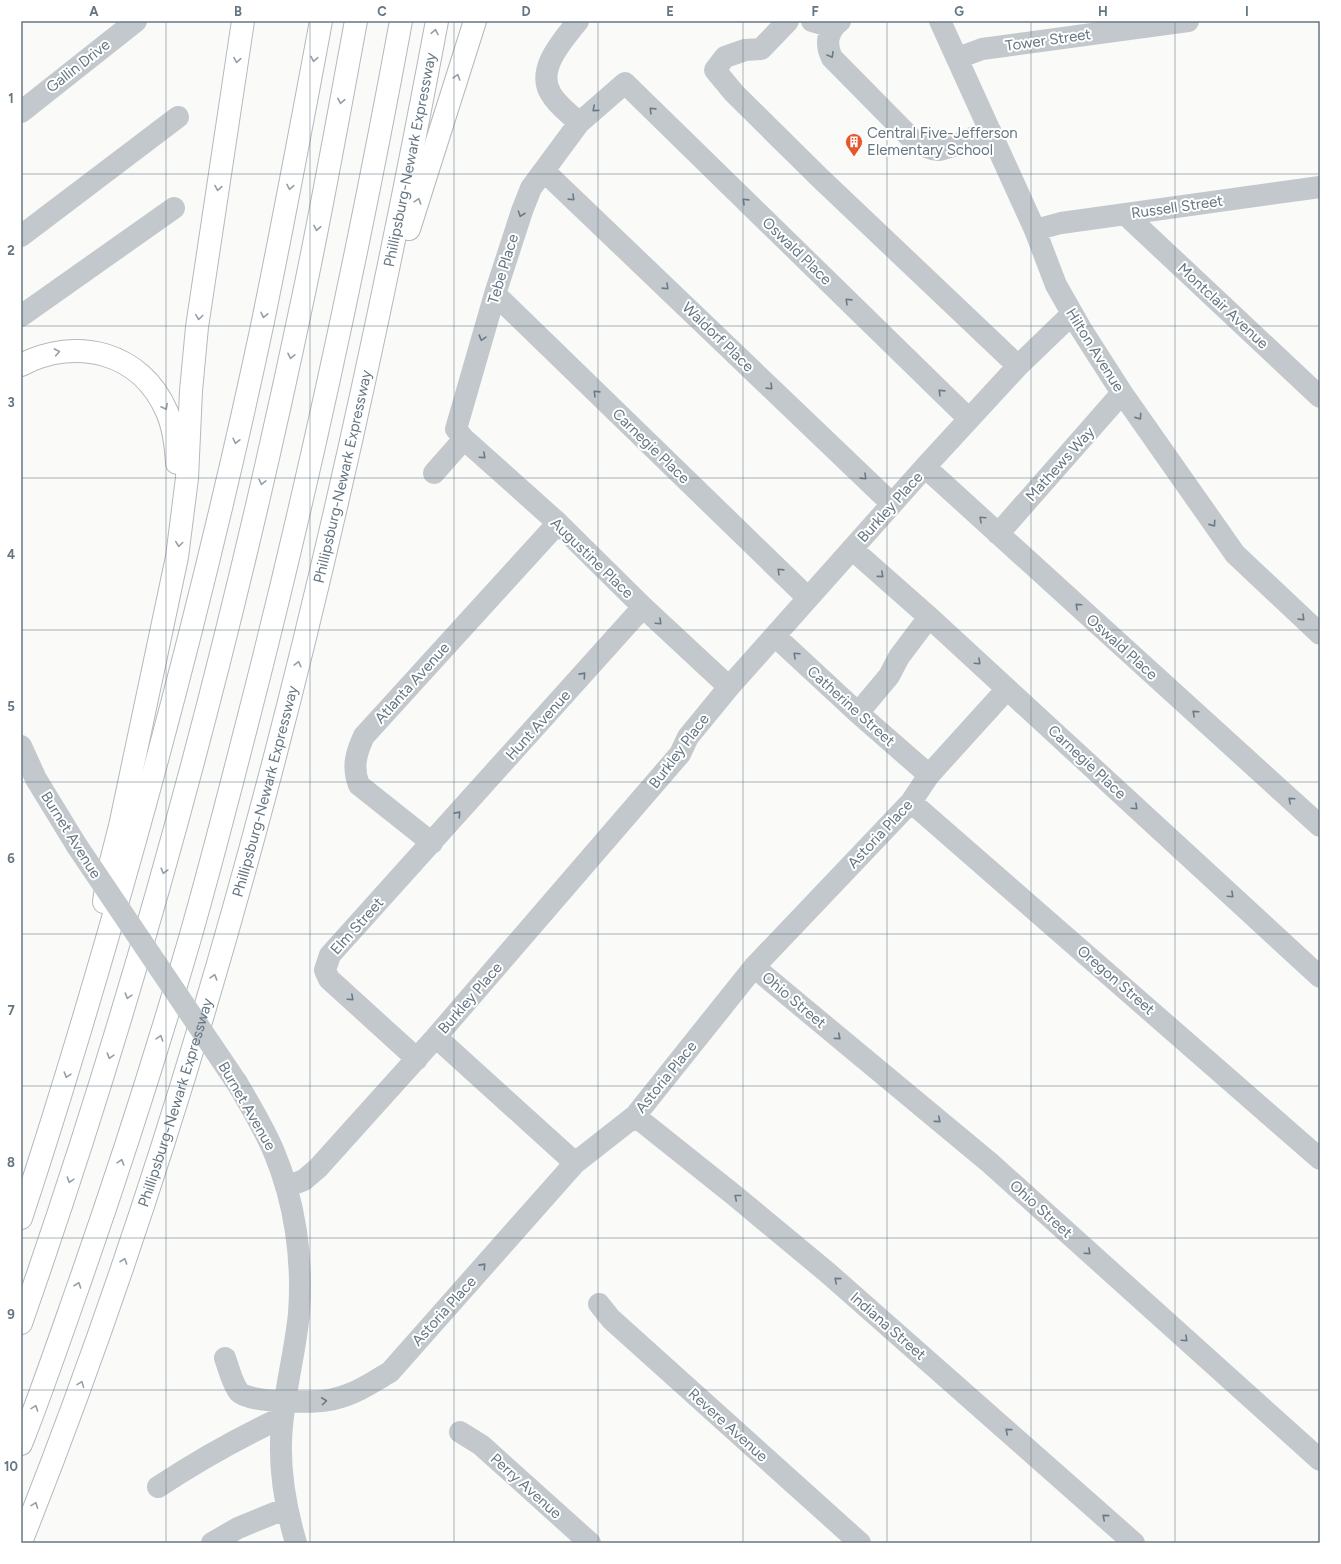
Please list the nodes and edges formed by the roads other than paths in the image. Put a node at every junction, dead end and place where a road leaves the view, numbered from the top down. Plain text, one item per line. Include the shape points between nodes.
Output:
1 (136, 21) edge
2 (243, 21) edge
3 (321, 21) edge
4 (356, 21) edge
5 (400, 21) edge
6 (437, 21) edge
7 (475, 21) edge
8 (578, 21) edge
9 (788, 21) edge
10 (940, 21) edge
11 (1188, 21) edge
12 (828, 23) edge
13 (958, 58) junction
14 (624, 84) joint
15 (21, 112) edge
16 (178, 117) dead end
17 (579, 123) junction
18 (990, 130) junction
19 (544, 171) junction
20 (1320, 187) edge
21 (174, 208) dead end
22 (1126, 215) junction
23 (1035, 230) junction
24 (21, 236) edge
25 (495, 294) junction
26 (1072, 314) junction
27 (21, 316) edge
28 (372, 344) junction
29 (21, 366) edge
30 (1018, 366) junction
31 (1122, 393) junction
32 (1320, 397) edge
33 (969, 419) junction
34 (460, 434) junction
35 (925, 467) junction
36 (434, 473) dead end
37 (892, 504) junction
38 (183, 510) junction
39 (558, 524) junction
40 (998, 534) junction
41 (852, 549) junction
42 (808, 598) junction
43 (643, 608) junction
44 (929, 617) junction
45 (1320, 634) edge
46 (775, 636) junction
47 (729, 687) junction
48 (1006, 689) junction
49 (858, 713) junction
50 (22, 751) edge
51 (929, 775) junction
52 (911, 802) junction
53 (1320, 826) edge
54 (432, 843) junction
55 (754, 967) junction
56 (1320, 977) edge
57 (86, 1011) junction
58 (436, 1037) junction
59 (417, 1059) junction
60 (635, 1116) junction
61 (1320, 1159) edge
62 (575, 1163) junction
63 (286, 1187) junction
64 (21, 1218) edge
65 (599, 1304) dead end
66 (21, 1323) edge
67 (225, 1358) dead end
68 (284, 1409) junction
69 (460, 1432) dead end
70 (21, 1444) edge
71 (1320, 1460) edge
72 (158, 1487) dead end
73 (287, 1508) junction
74 (21, 1542) edge
75 (212, 1543) edge
76 (296, 1543) edge
77 (590, 1543) edge
78 (860, 1543) edge
79 (1134, 1543) edge

1 - 15 street, Gallin Drive
2 -> 38 highway via 198,320
3 -> 57 highway via 261,329 203,584 159,754
4 -> 66 highway via 302,306 219,663 148,929 66,1192
70 -> 5 highway via 113,1186 167,1015 214,851 280,591 325,397 372,176
28 -> 6 highway, Phillipsburg-Newark Expressway
28 -> 7 highway
8 - 17 street via 554,51 547,76 550,94
9 - 30 street via 761,49 745,50 725,57 715,70 734,93 815,173
10 - 13 street, Hilton Avenue
11 - 13 street, Tower Street via 982,49
12 -> 18 street via 827,49 832,58 912,139 937,150
13 - 18 street, Hilton Avenue
14 -> 17 street, Tebe Place
33 -> 14 street, Oswald Place
16 - 24 street
17 - 19 street, Tebe Place
18 - 23 street, Hilton Avenue
19 -> 25 street, Tebe Place via 531,188
19 -> 37 street, Waldorf Place
20 - 22 street, Russell Street
21 - 27 street
22 - 23 street, Russell Street via 1061,223
22 - 32 street, Montclair Avenue
23 - 26 street, Hilton Avenue via 1056,285
25 -> 34 street, Tebe Place
42 -> 25 street, Carnegie Place
26 - 30 street, Burkley Place
26 - 31 street, Hilton Avenue
74 -> 28 highway, Phillipsburg-Newark Expressway via 113,1294 197,1038 290,697
29 -> 38 highway via 50,354 79,350 106,355 136,371 158,396 168,414 174,437
30 - 33 street, Burkley Place
31 - 40 street, Mathews Way
31 -> 45 street, Hilton Avenue via 1235,554
33 - 35 street, Burkley Place
34 - 36 street
34 -> 39 street, Augustine Place
35 - 37 street, Burkley Place
40 -> 35 street, Oswald Place
37 - 41 street, Burkley Place
38 -> 57 highway via 175,570 108,873
39 - 43 street, Augustine Place
39 - 54 street, Atlanta Avenue via 364,736 356,754 354,767 359,785
53 -> 40 street, Oswald Place
41 - 42 street, Burkley Place
41 -> 44 street, Carnegie Place
42 - 46 street, Burkley Place
43 -> 47 street, Augustine Place
54 -> 43 street, Hunt Avenue
44 -> 48 street, Carnegie Place
44 - 49 street via 899,657 889,676
46 - 47 street, Burkley Place
49 -> 46 street, Catherine Street
47 - 58 street, Burkley Place via 688,737 680,754
48 - 51 street, Astoria Place
48 -> 56 street, Carnegie Place
49 - 51 street, Catherine Street
50 - 63 street, Burnet Avenue, bridge via 77,846 237,1083 261,1124
51 - 52 street, Astoria Place
52 - 55 street, Astoria Place
52 - 61 street, Oregon Street
54 -> 59 street, Elm Street via 330,955 325,970 329,979
55 - 60 street, Astoria Place
55 -> 71 street, Ohio Street via 990,1163
57 -> 64 highway
58 - 59 street, Burkley Place
58 - 62 street
59 - 63 street, Burkley Place via 314,1172 304,1180
60 - 62 street, Astoria Place
79 -> 60 street, Indiana Street via 828,1273
68 -> 62 street, Astoria Place via 346,1396 390,1372
63 - 68 street, Burnet Avenue via 296,1233 299,1293 297,1330
65 - 78 street, Revere Avenue via 611,1319
67 - 68 street, Astoria Place via 239,1392 248,1398 262,1400
68 - 72 street
68 - 73 street, Burnet Avenue via 281,1460
69 - 77 street, Perry Avenue via 481,1445
73 - 75 street via 238,1528
73 - 76 street, Burnet Avenue

